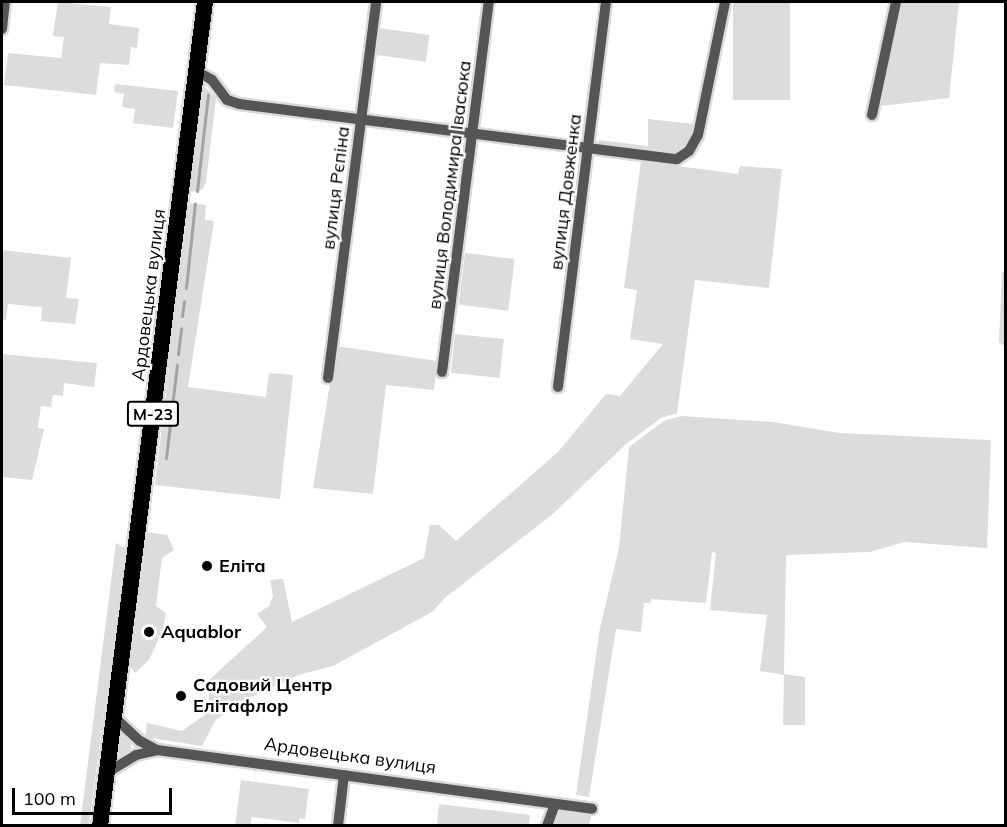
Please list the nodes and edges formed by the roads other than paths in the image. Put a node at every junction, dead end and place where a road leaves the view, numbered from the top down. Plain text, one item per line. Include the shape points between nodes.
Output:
1 (5, 2) edge
2 (205, 2) edge
3 (376, 2) edge
4 (489, 2) edge
5 (606, 2) edge
6 (725, 2) edge
7 (896, 2) edge
8 (2, 29) edge
9 (196, 71) junction
10 (872, 115) dead end
11 (361, 119) junction
12 (473, 133) junction
13 (588, 148) junction
14 (442, 372) dead end
15 (328, 378) dead end
16 (558, 387) dead end
17 (114, 717) junction
18 (157, 750) junction
19 (108, 772) junction
20 (344, 777) junction
21 (555, 804) junction
22 (592, 808) dead end
23 (100, 825) edge
24 (338, 825) edge
25 (547, 825) edge

1 - 8 street
2 - 9 highway, Ардовецька вулиця / М-23
3 - 11 street, вулиця Рєпіна
4 - 12 street, вулиця Володимира Івасюка
5 - 13 street, вулиця Довженка
6 - 13 street via 698,135 689,151 677,159
7 - 10 street
9 - 11 street via 206,75 232,102
9 - 17 highway, Ардовецька вулиця / М-23
11 - 12 street
11 - 15 street, вулиця Рєпіна
12 - 13 street
12 - 14 street, вулиця Володимира Івасюка
13 - 16 street, вулиця Довженка
17 - 18 street via 135,737
17 - 19 highway, Ардовецька вулиця / М-23
18 - 19 street, Ардовецька вулиця via 136,755
18 - 20 street, Ардовецька вулиця
19 - 23 highway, Ардовецька вулиця / М-23
20 - 21 street, Ардовецька вулиця
20 - 24 street
21 - 22 street, Ардовецька вулиця
21 - 25 street

